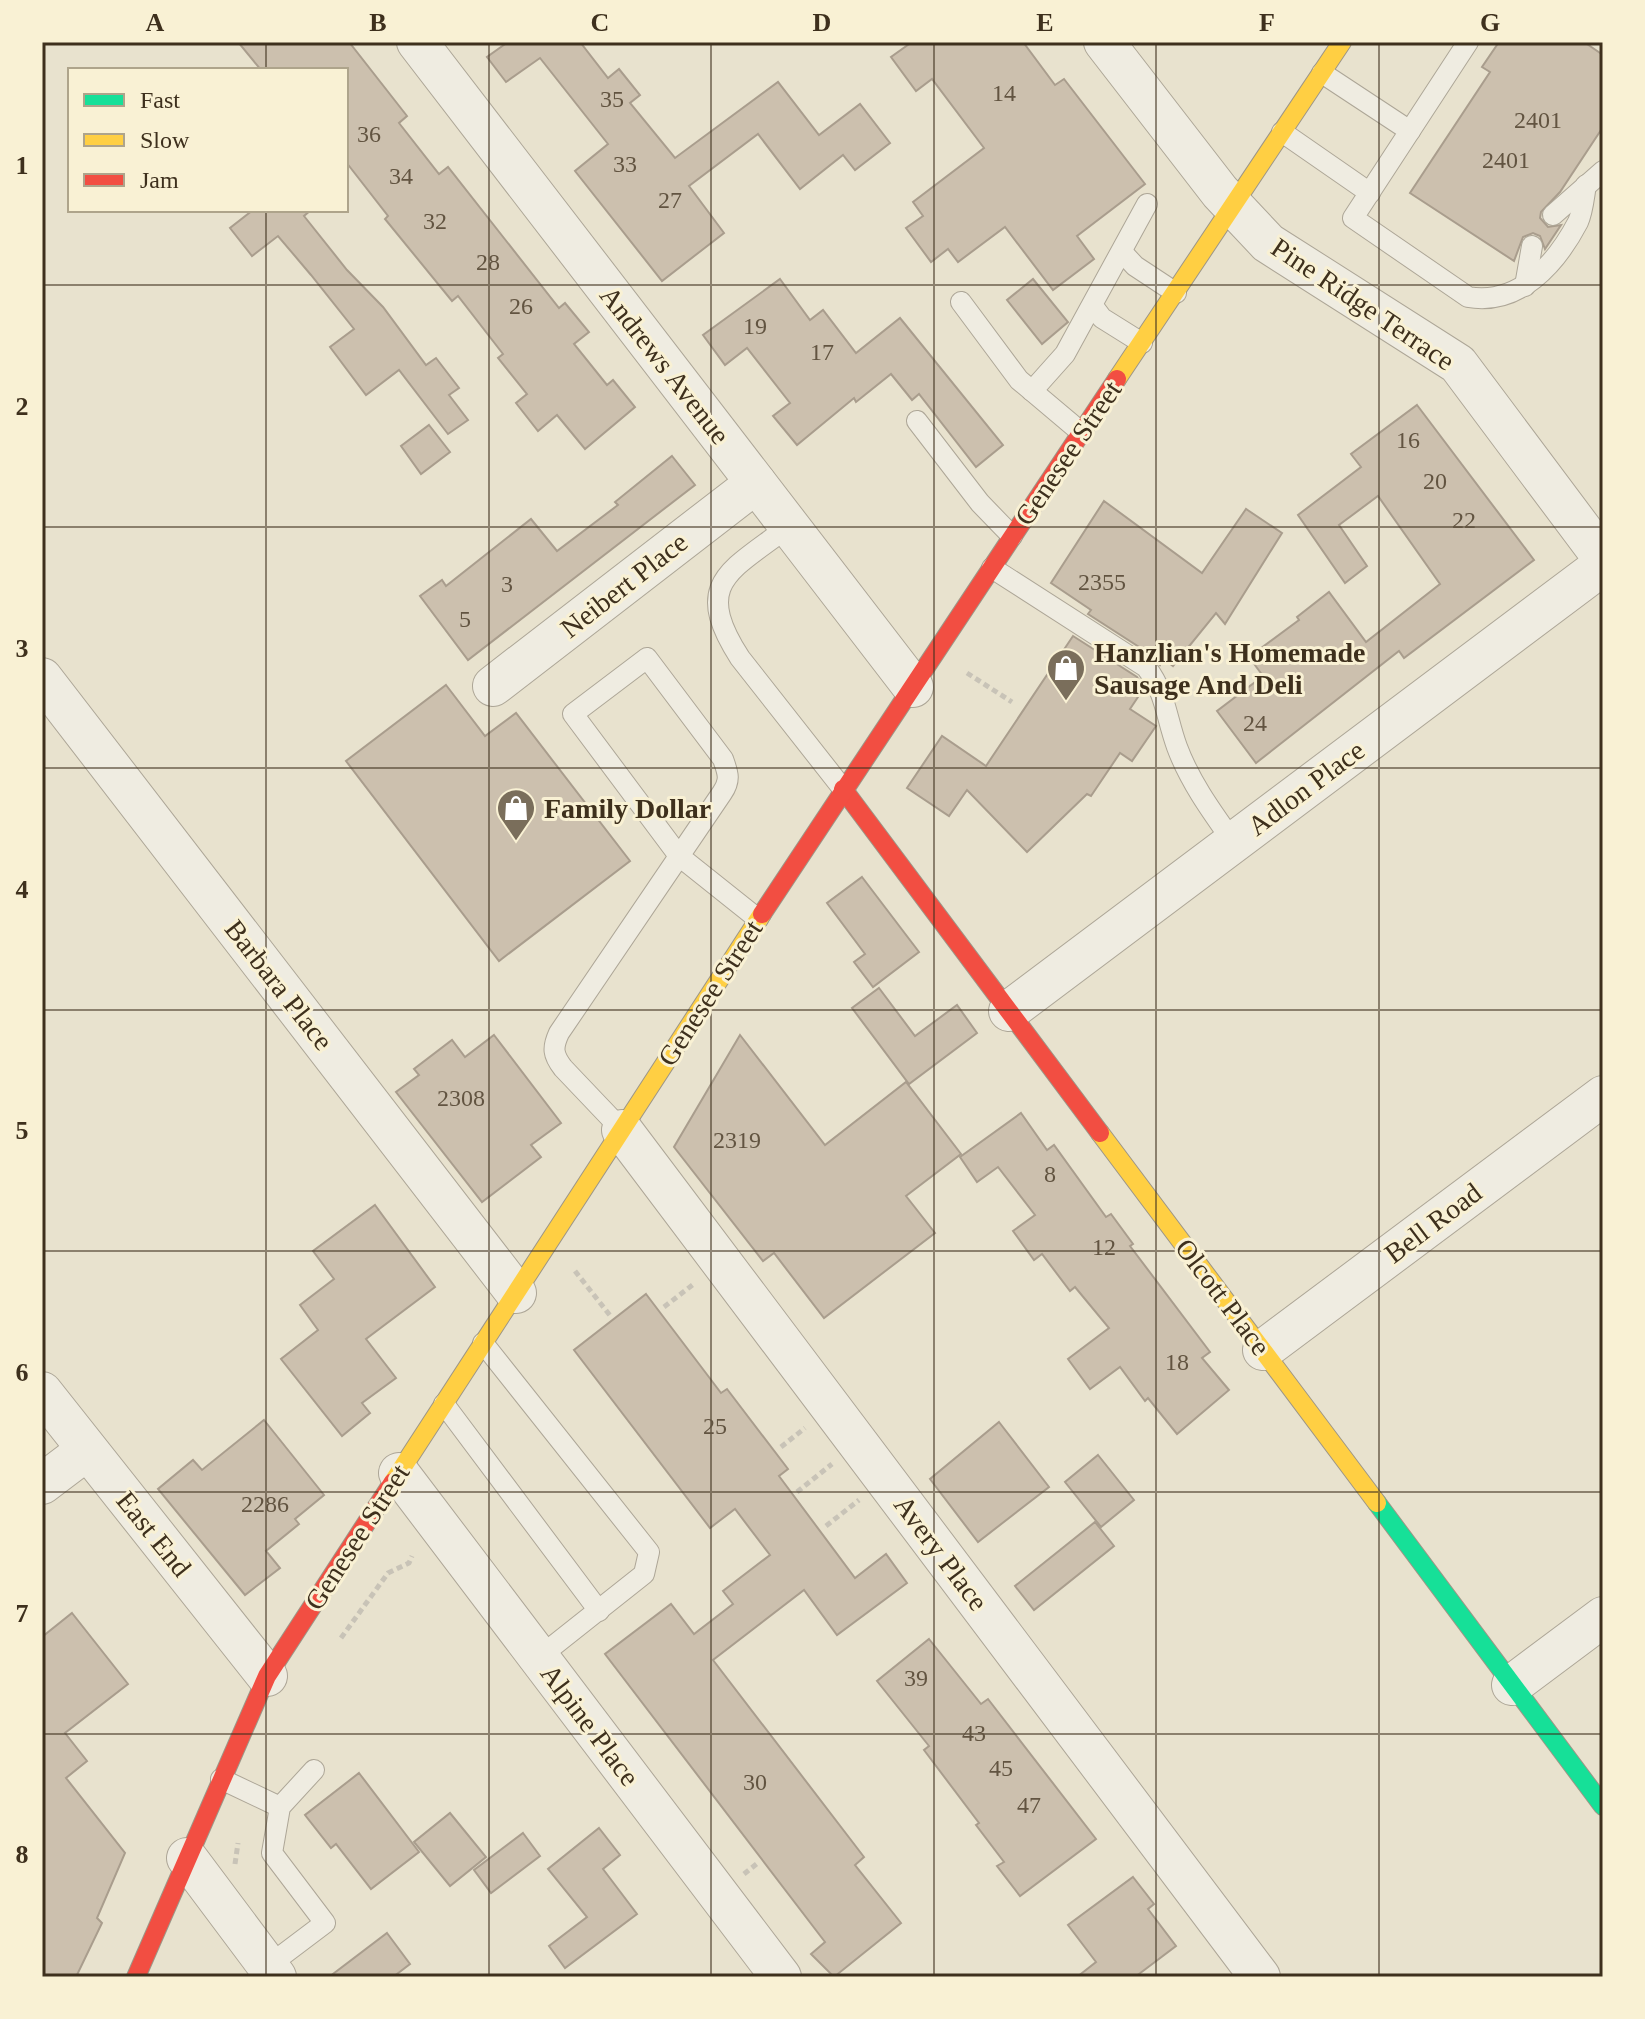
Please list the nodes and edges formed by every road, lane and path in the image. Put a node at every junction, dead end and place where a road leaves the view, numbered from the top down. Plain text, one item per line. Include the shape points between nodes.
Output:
1 (417, 42) edge
2 (1104, 42) edge
3 (1342, 42) edge
4 (1468, 42) edge
5 (1322, 73) junction
6 (1410, 131) junction
7 (1282, 132) junction
8 (1603, 171) edge
9 (1586, 185) junction
10 (1370, 193) junction
11 (1147, 204) dead end
12 (1234, 207) junction
13 (1553, 215) dead end
14 (1532, 246) dead end
15 (1122, 252) junction
16 (1525, 286) junction
17 (1176, 293) junction
18 (961, 302) dead end
19 (1093, 306) junction
20 (1142, 343) junction
21 (1032, 391) junction
22 (917, 421) dead end
23 (1082, 433) junction
24 (756, 483) junction
25 (789, 526) junction
26 (1012, 536) junction
27 (1603, 558) edge
28 (1603, 565) edge
29 (992, 568) junction
30 (967, 673) dead end
31 (42, 678) edge
32 (493, 686) dead end
33 (913, 687) junction
34 (1012, 702) dead end
35 (843, 789) junction
36 (1234, 843) junction
37 (679, 856) junction
38 (758, 919) junction
39 (1009, 1011) junction
40 (1603, 1096) edge
41 (622, 1130) junction
42 (575, 1270) dead end
43 (516, 1293) junction
44 (679, 1295) dead end
45 (664, 1307) dead end
46 (612, 1318) dead end
47 (483, 1343) junction
48 (1263, 1350) junction
49 (42, 1392) edge
50 (444, 1404) junction
51 (813, 1422) dead end
52 (781, 1447) dead end
53 (87, 1450) junction
54 (841, 1456) dead end
55 (399, 1473) junction
56 (42, 1484) edge
57 (797, 1492) dead end
58 (869, 1494) dead end
59 (826, 1526) dead end
60 (412, 1556) dead end
61 (599, 1611) junction
62 (1603, 1617) edge
63 (336, 1645) dead end
64 (538, 1658) junction
65 (267, 1676) junction
66 (1512, 1685) junction
67 (314, 1770) dead end
68 (221, 1779) junction
69 (258, 1796) junction
70 (1603, 1806) edge
71 (280, 1807) junction
72 (187, 1858) junction
73 (759, 1862) dead end
74 (235, 1868) dead end
75 (743, 1874) dead end
76 (272, 1971) edge
77 (136, 1977) edge
78 (781, 1977) edge
79 (1260, 1977) edge

1 - 24 street, Andrews Avenue
2 - 12 street, Pine Ridge Terrace
3 - 5 main road, Genesee Street
4 - 6 lane
5 - 6 lane
5 - 7 main road, Genesee Street
6 - 10 lane
7 - 10 lane
7 - 12 main road, Genesee Street
8 - 9 lane
9 - 13 lane
9 - 16 lane via 1579,220 1542,272
10 - 16 lane via 1353,218 1468,297 1505,298
11 - 15 lane
12 - 17 main road, Genesee Street
12 - 27 street, Pine Ridge Terrace via 1268,243 1458,364
14 - 16 lane
15 - 17 lane
15 - 19 lane
17 - 20 main road, Genesee Street
18 - 21 lane
19 - 20 lane via 1102,318
19 - 21 lane via 1065,354
20 - 23 main road, Genesee Street
21 - 23 lane
22 - 26 lane
23 - 26 main road, Genesee Street
24 - 25 street, Andrews Avenue
24 - 32 street, Neibert Place
25 - 33 street, Andrews Avenue
25 - 35 lane via 728,573 716,610 740,658
26 - 29 main road, Genesee Street
28 - 36 street, Adlon Place
29 - 33 main road, Genesee Street
29 - 36 lane via 1146,667 1161,686 1193,783
30 - 34 path
31 - 43 street, Barbara Place
33 - 35 main road, Genesee Street
35 - 38 main road, Genesee Street
35 - 39 main road, Olcott Place
36 - 39 street, Adlon Place
37 - 37 lane via 573,714 647,658 723,759 729,775 728,785
37 - 38 lane
37 - 41 lane via 553,1045 563,1068
38 - 41 main road, Genesee Street
39 - 48 main road, Olcott Place
40 - 48 street, Bell Road
41 - 43 main road, Genesee Street
41 - 79 street, Avery Place
42 - 46 path
43 - 47 main road, Genesee Street
44 - 45 path
47 - 50 main road, Genesee Street
47 - 61 lane via 649,1552 644,1574
48 - 66 main road, Olcott Place
49 - 53 street, East End
50 - 55 main road, Genesee Street
50 - 61 lane
51 - 52 path
53 - 56 street
53 - 65 street, East End
54 - 57 path
55 - 64 street, Alpine Place
55 - 65 main road, Genesee Street
58 - 59 path
60 - 63 path, Genesee Street via 388,1573
61 - 64 lane
62 - 66 street
64 - 78 street, Alpine Place
65 - 68 main road, Genesee Street
66 - 70 main road, Olcott Place
67 - 71 lane
68 - 69 lane
68 - 72 main road, Genesee Street
69 - 71 lane
69 - 74 path via 238,1843
71 - 76 lane via 272,1853 325,1923
72 - 76 street
72 - 77 main road, Genesee Street
73 - 75 path

